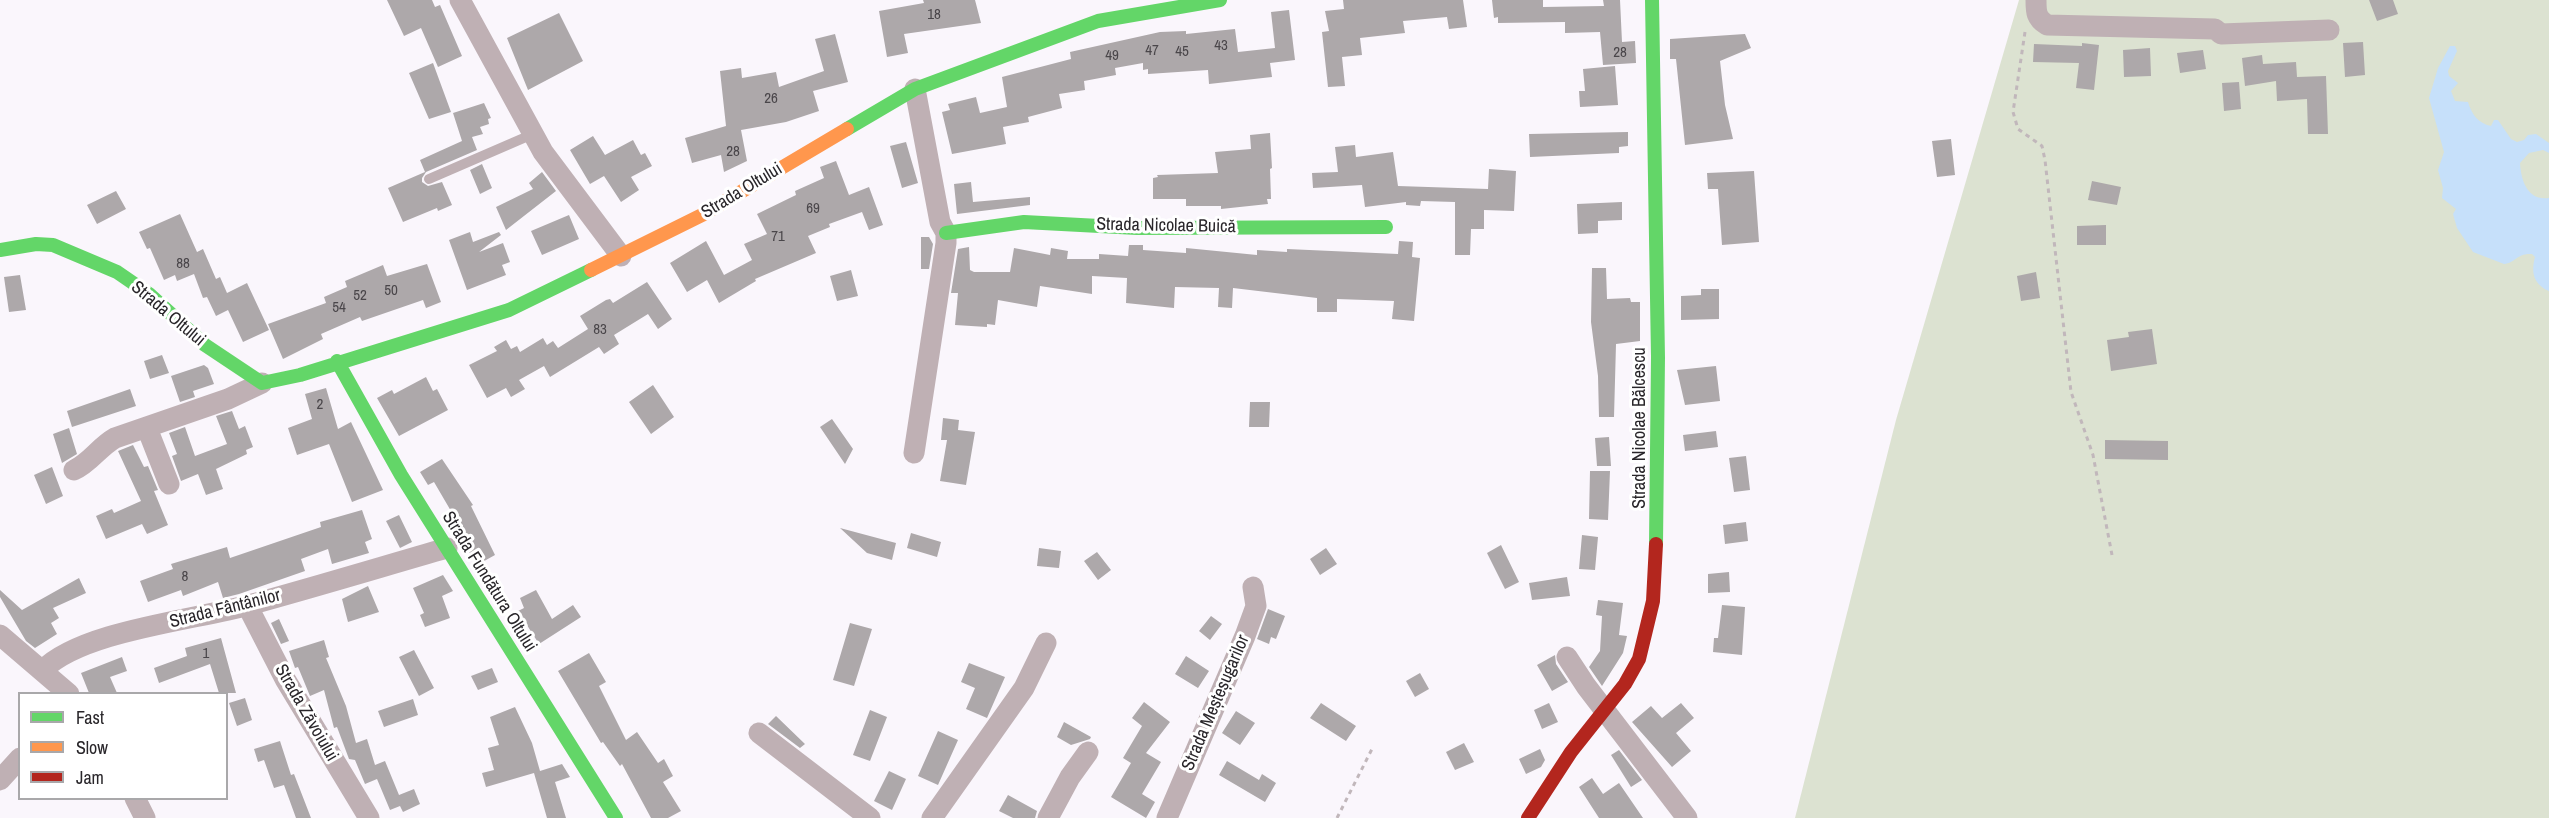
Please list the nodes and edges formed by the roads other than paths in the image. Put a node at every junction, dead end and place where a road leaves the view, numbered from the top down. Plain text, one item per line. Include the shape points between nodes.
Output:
1 (460, 0) edge
2 (1220, 0) edge
3 (1652, 0) edge
4 (2036, 7) edge
5 (2329, 30) dead end
6 (915, 89) junction
7 (533, 134) junction
8 (429, 179) dead end
9 (1386, 227) dead end
10 (946, 233) junction
11 (0, 250) edge
12 (621, 256) junction
13 (337, 362) junction
14 (262, 383) junction
15 (147, 428) junction
16 (914, 453) dead end
17 (74, 470) dead end
18 (169, 484) dead end
19 (447, 548) junction
20 (1253, 587) dead end
21 (247, 605) junction
22 (0, 635) edge
23 (1046, 643) dead end
24 (1567, 657) dead end
25 (43, 670) junction
26 (51, 692) edge
27 (68, 692) edge
28 (1607, 711) junction
29 (759, 733) dead end
30 (1088, 752) dead end
31 (18, 760) edge
32 (0, 780) edge
33 (136, 800) edge
34 (145, 818) edge
35 (369, 818) edge
36 (616, 818) edge
37 (870, 818) edge
38 (932, 818) edge
39 (1048, 818) edge
40 (1167, 818) edge
41 (1528, 818) edge
42 (1687, 818) edge

1 - 7 street
2 - 6 street, Strada Oltului via 1098,21
3 - 28 street, Strada Nicolae Bălcescu via 1658,357 1656,565 1653,601 1639,659
4 - 5 street via 2039,20 2047,25 2215,28 2221,34
6 - 10 street via 940,222
6 - 12 street, Strada Oltului via 702,215
7 - 8 lane
7 - 12 street
9 - 10 street, Strada Nicolae Buică via 1137,228 1024,222
10 - 16 street
11 - 14 street, Strada Oltului via 53,245 117,272 149,294 205,345
12 - 13 street, Strada Oltului via 509,310
13 - 14 street, Strada Oltului
13 - 19 street, Strada Fundătura Oltului
14 - 15 street, Strada Oltului
15 - 17 street, Strada Oltului via 115,438
15 - 18 street
19 - 21 street, Strada Fântânilor
19 - 36 street, Strada Fundătura Oltului
20 - 40 street, Strada Meșteșugarilor via 1256,606 1245,636
21 - 25 street, Strada Fântânilor via 99,640 65,652
21 - 35 street, Strada Zăvoiului via 285,679
22 - 25 street
23 - 38 street via 1023,688
24 - 28 street
25 - 26 street
25 - 27 street
28 - 41 street, Strada Nicolae Bălcescu via 1571,752
28 - 42 street
29 - 37 street
30 - 39 street
31 - 32 street
33 - 34 street

